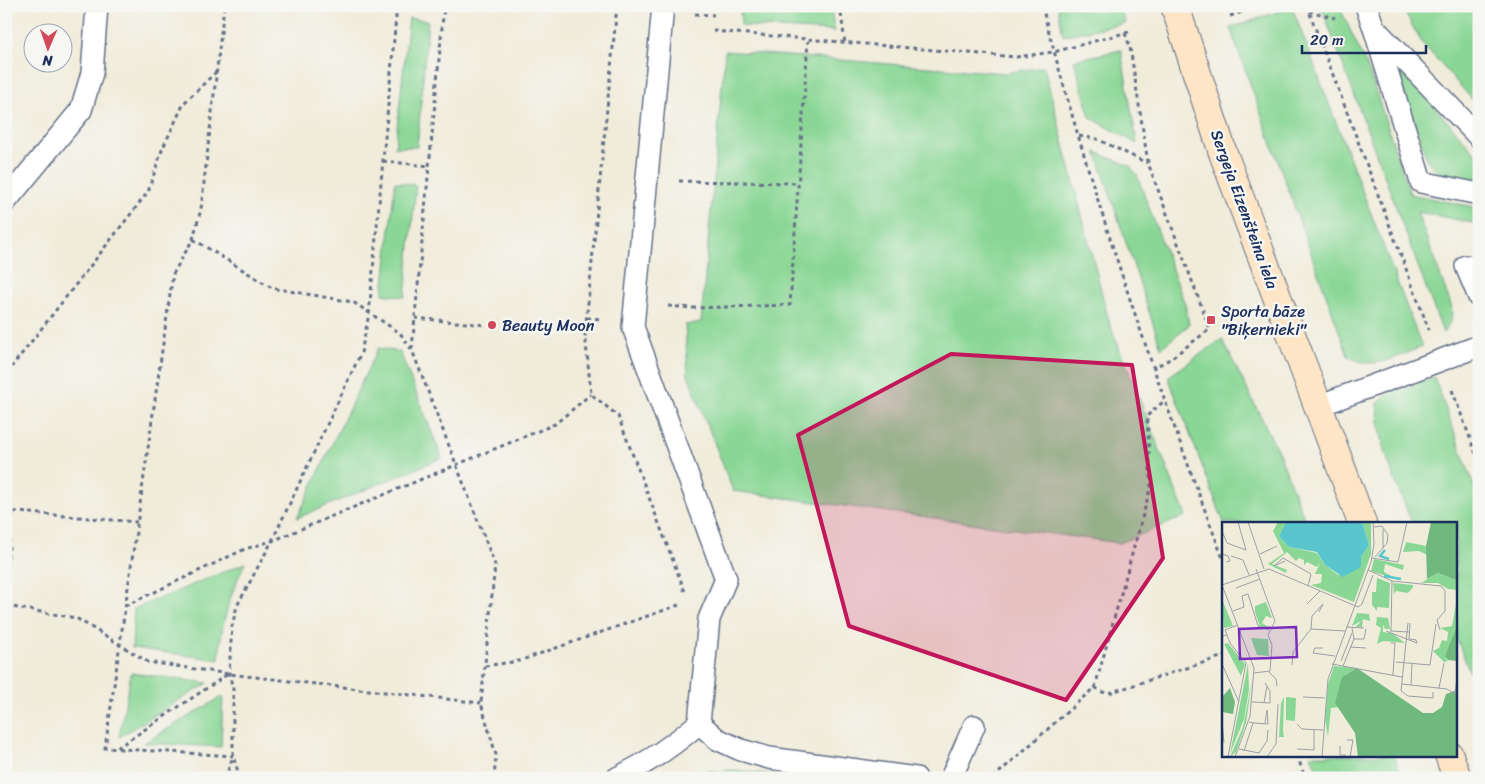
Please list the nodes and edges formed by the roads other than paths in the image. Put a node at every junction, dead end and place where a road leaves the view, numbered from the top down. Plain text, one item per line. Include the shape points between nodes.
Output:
1 (97, 6) edge
2 (663, 6) edge
3 (1175, 6) edge
4 (1366, 6) edge
5 (1374, 28) junction
6 (1479, 137) edge
7 (1479, 194) edge
8 (6, 200) edge
9 (1479, 268) edge
10 (1479, 297) edge
11 (1479, 346) edge
12 (1318, 406) junction
13 (1362, 522) edge
14 (699, 723) junction
15 (974, 726) dead end
16 (1448, 756) edge
17 (617, 778) edge
18 (916, 778) edge
19 (951, 778) edge
20 (1457, 778) edge

1 - 8 lane via 92,73 80,110
2 - 14 lane via 634,333 726,580 709,620
3 - 12 street, Sergeja Eizenšteina iela via 1224,153
4 - 5 lane
5 - 6 lane
5 - 7 lane via 1420,182
9 - 10 lane via 1466,266
11 - 12 lane
12 - 13 street, Sergeja Eizenšteina iela
14 - 17 lane via 673,746
14 - 18 lane via 717,739 769,758
15 - 19 lane
16 - 20 street

